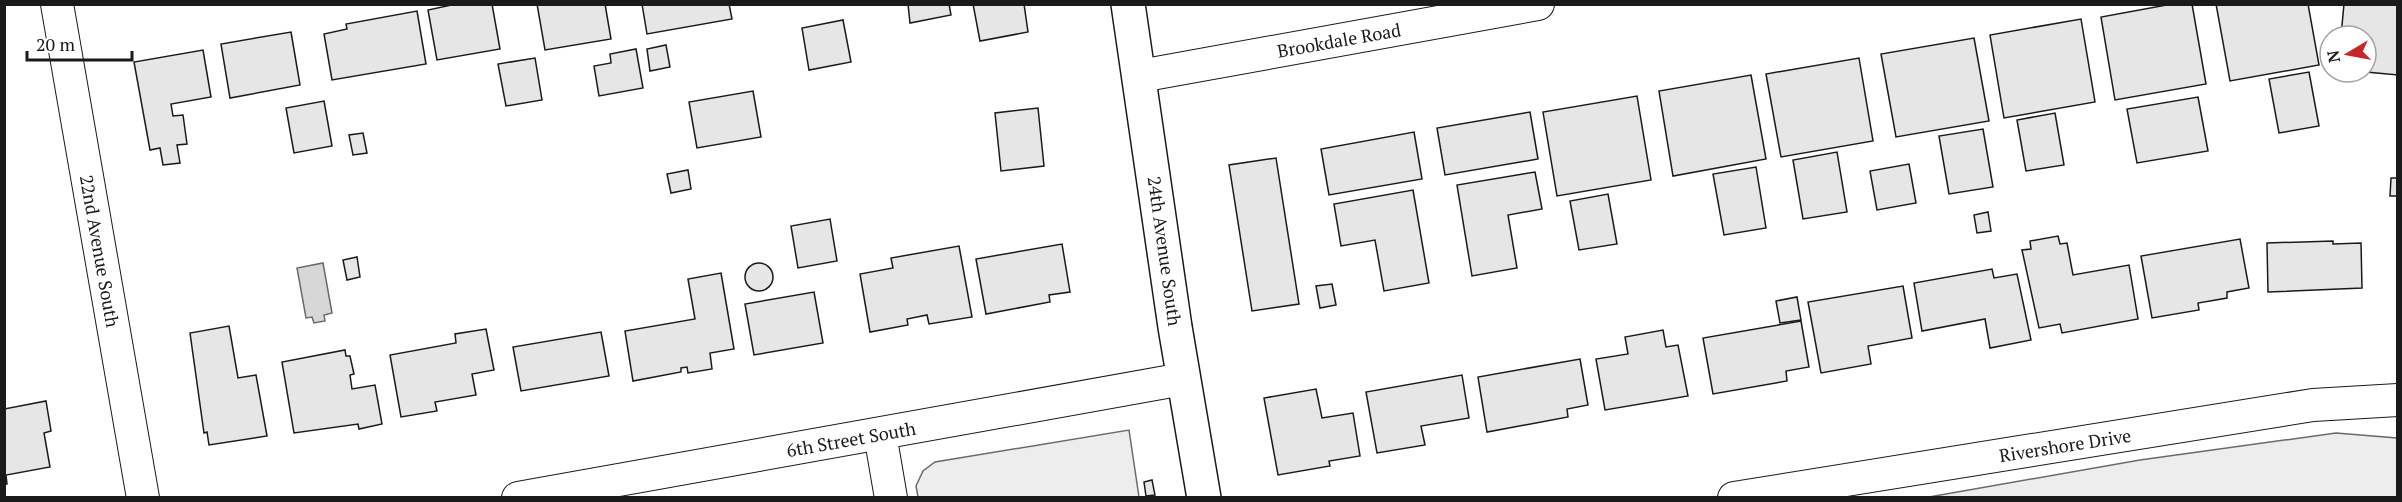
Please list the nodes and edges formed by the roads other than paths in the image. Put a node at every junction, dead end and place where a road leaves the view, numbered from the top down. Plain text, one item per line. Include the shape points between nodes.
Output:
1 (57, 4) edge
2 (1128, 4) edge
3 (1538, 4) edge
4 (1140, 76) junction
5 (1183, 379) junction
6 (2397, 400) edge
7 (880, 434) junction
8 (143, 498) edge
9 (518, 498) edge
10 (891, 498) edge
11 (1204, 498) edge
12 (1734, 498) edge

1 - 8 street, 22nd Avenue South
2 - 4 street, 24th Avenue South
3 - 4 street, Brookdale Road
4 - 5 street, 24th Avenue South
5 - 7 street, 6th Street South
5 - 11 street, 24th Avenue South
6 - 12 street, Rivershore Drive via 2313,405
7 - 9 street, 6th Street South
7 - 10 street

